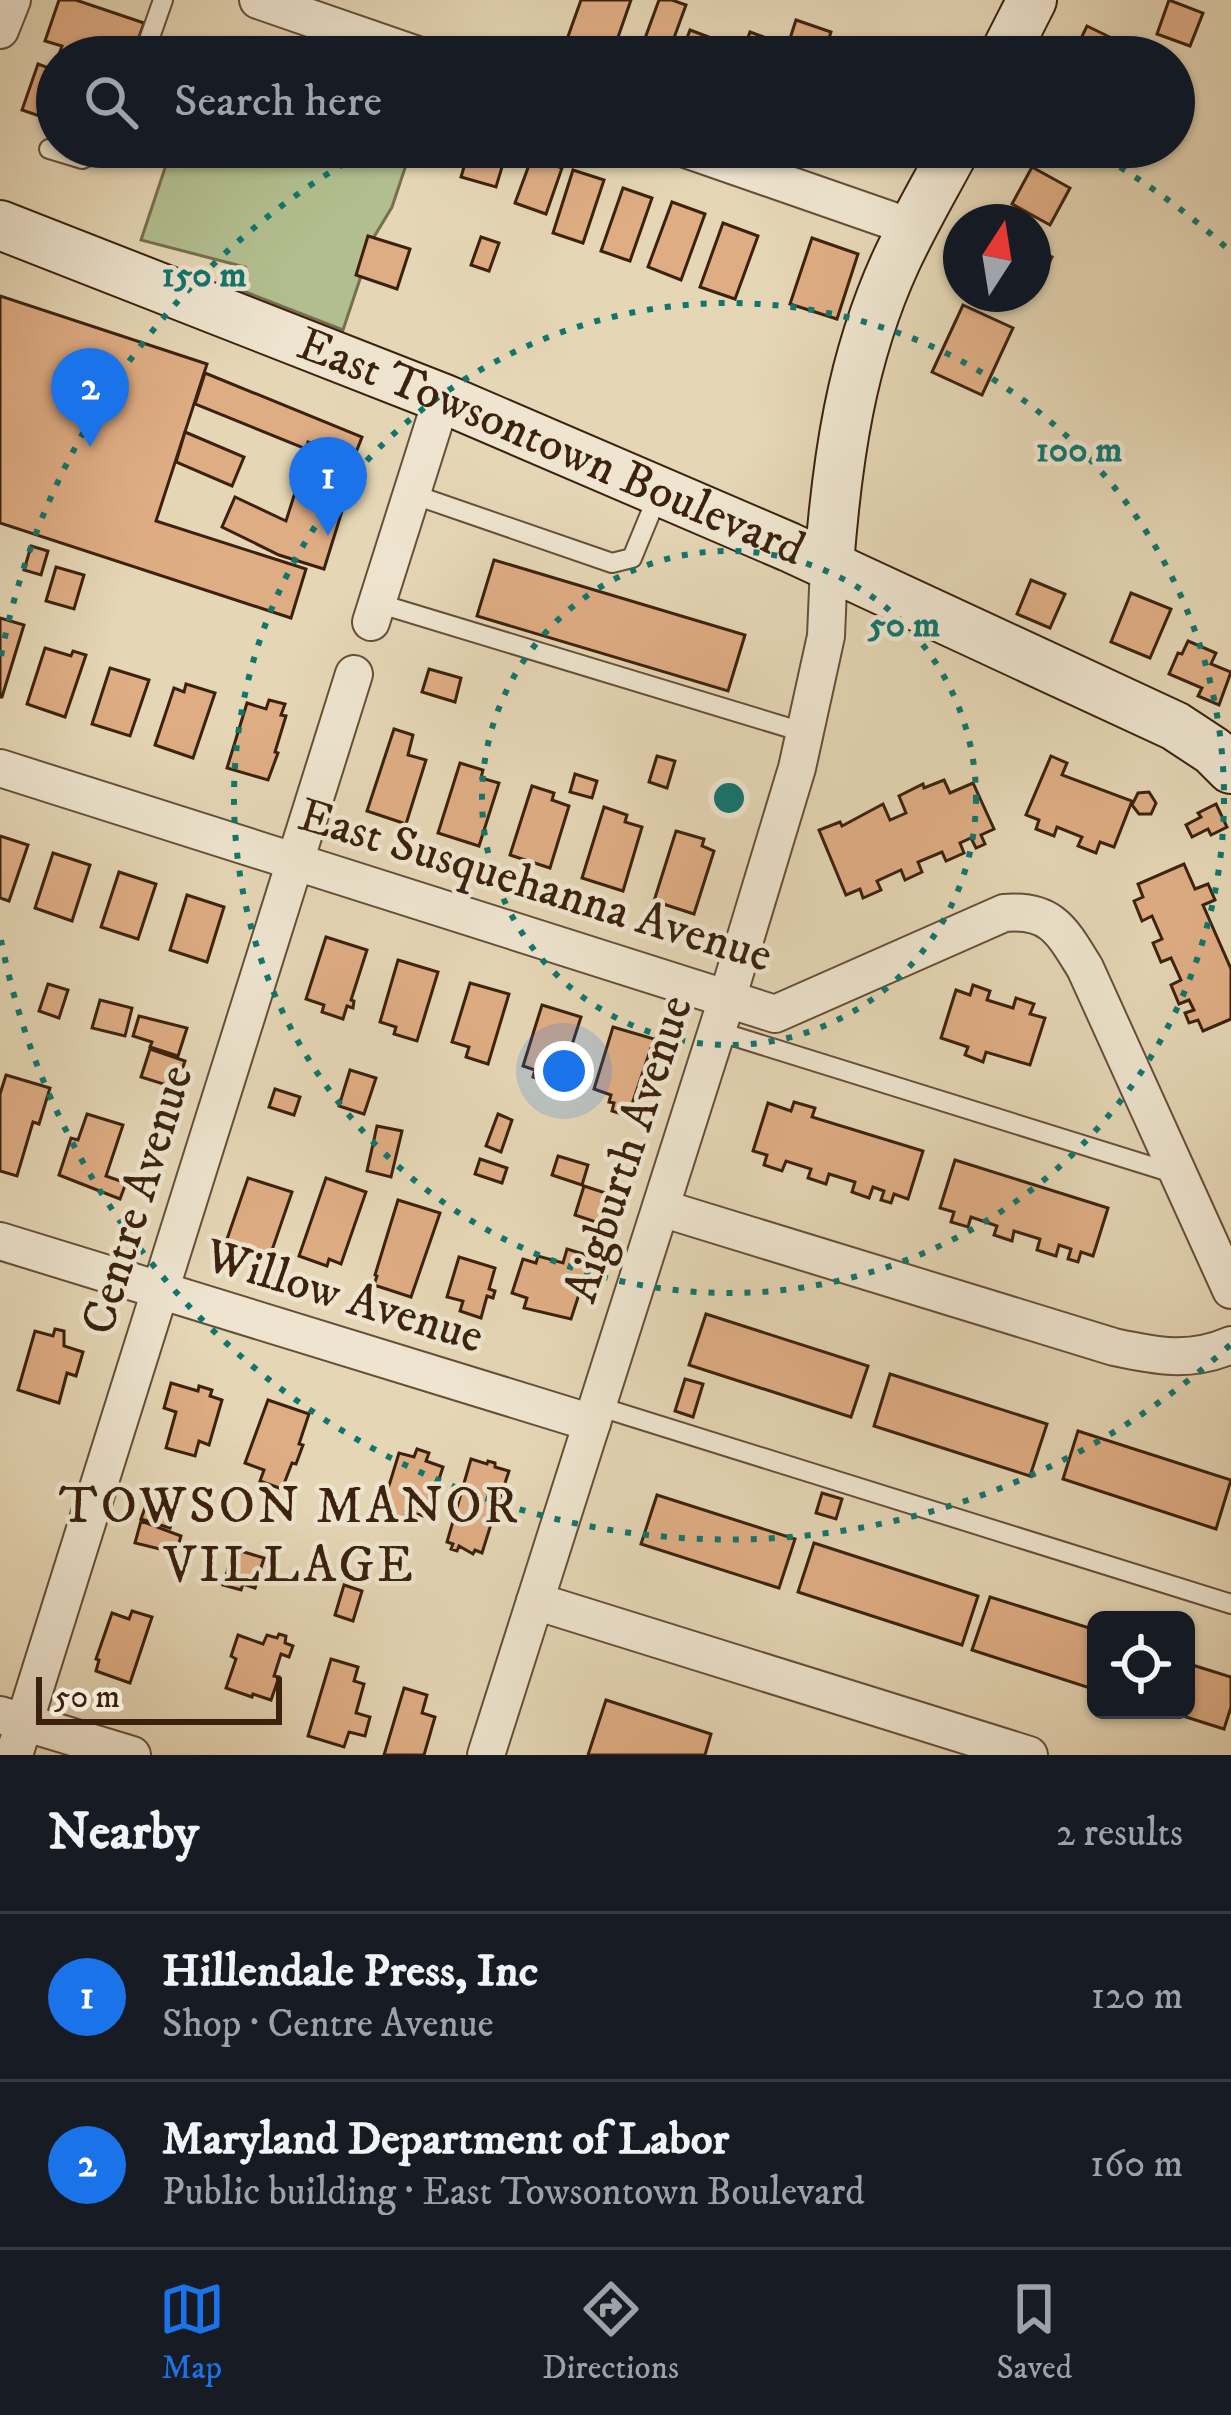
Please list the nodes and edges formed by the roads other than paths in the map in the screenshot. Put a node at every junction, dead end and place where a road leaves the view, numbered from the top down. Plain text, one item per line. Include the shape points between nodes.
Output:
1 (12, 0) edge
2 (163, 0) edge
3 (258, 0) edge
4 (1032, 0) edge
5 (0, 30) edge
6 (150, 36) edge
7 (362, 36) edge
8 (1014, 36) edge
9 (741, 168) edge
10 (945, 168) edge
11 (1, 226) edge
12 (914, 228) junction
13 (442, 398) junction
14 (659, 492) junction
15 (412, 494) junction
16 (829, 566) junction
17 (374, 612) joint
18 (354, 674) dead end
19 (806, 734) junction
20 (0, 768) edge
21 (1231, 769) edge
22 (295, 861) junction
23 (722, 1015) junction
24 (1179, 1175) junction
25 (661, 1208) junction
26 (0, 1241) edge
27 (1231, 1290) edge
28 (160, 1291) junction
29 (1231, 1345) edge
30 (595, 1414) junction
31 (536, 1601) junction
32 (1231, 1604) edge
33 (13, 1730) edge
34 (132, 1755) edge
35 (486, 1755) edge
36 (1029, 1755) edge

1 - 5 street
2 - 6 lane
3 - 7 street
4 - 8 main road
9 - 12 street
10 - 12 main road
11 - 13 main road, East Towsontown Boulevard
12 - 16 main road via 856,374
13 - 14 main road, East Towsontown Boulevard
13 - 15 street
14 - 15 lane via 632,558 612,563
14 - 16 main road, East Towsontown Boulevard
15 - 17 street
16 - 19 street, Aigburth Avenue via 826,636
16 - 21 main road, East Towsontown Boulevard via 1175,726
17 - 19 lane
18 - 22 street, Centre Avenue
19 - 23 street, Aigburth Avenue
20 - 22 street, East Susquehanna Avenue
22 - 23 street, East Susquehanna Avenue
22 - 28 street, Centre Avenue
23 - 24 lane
23 - 24 street, East Susquehanna Avenue via 775,1014 1004,913 1027,911 1065,936 1085,968
23 - 25 street, Aigburth Avenue
24 - 27 street, East Susquehanna Avenue
25 - 29 street via 1114,1347 1181,1358
25 - 30 street, Aigburth Avenue
26 - 28 street, Willow Avenue
28 - 30 street, Willow Avenue
28 - 33 street, Centre Avenue
30 - 31 street, Aigburth Avenue
30 - 32 lane
31 - 35 street, Aigburth Avenue
31 - 36 street
33 - 34 street

